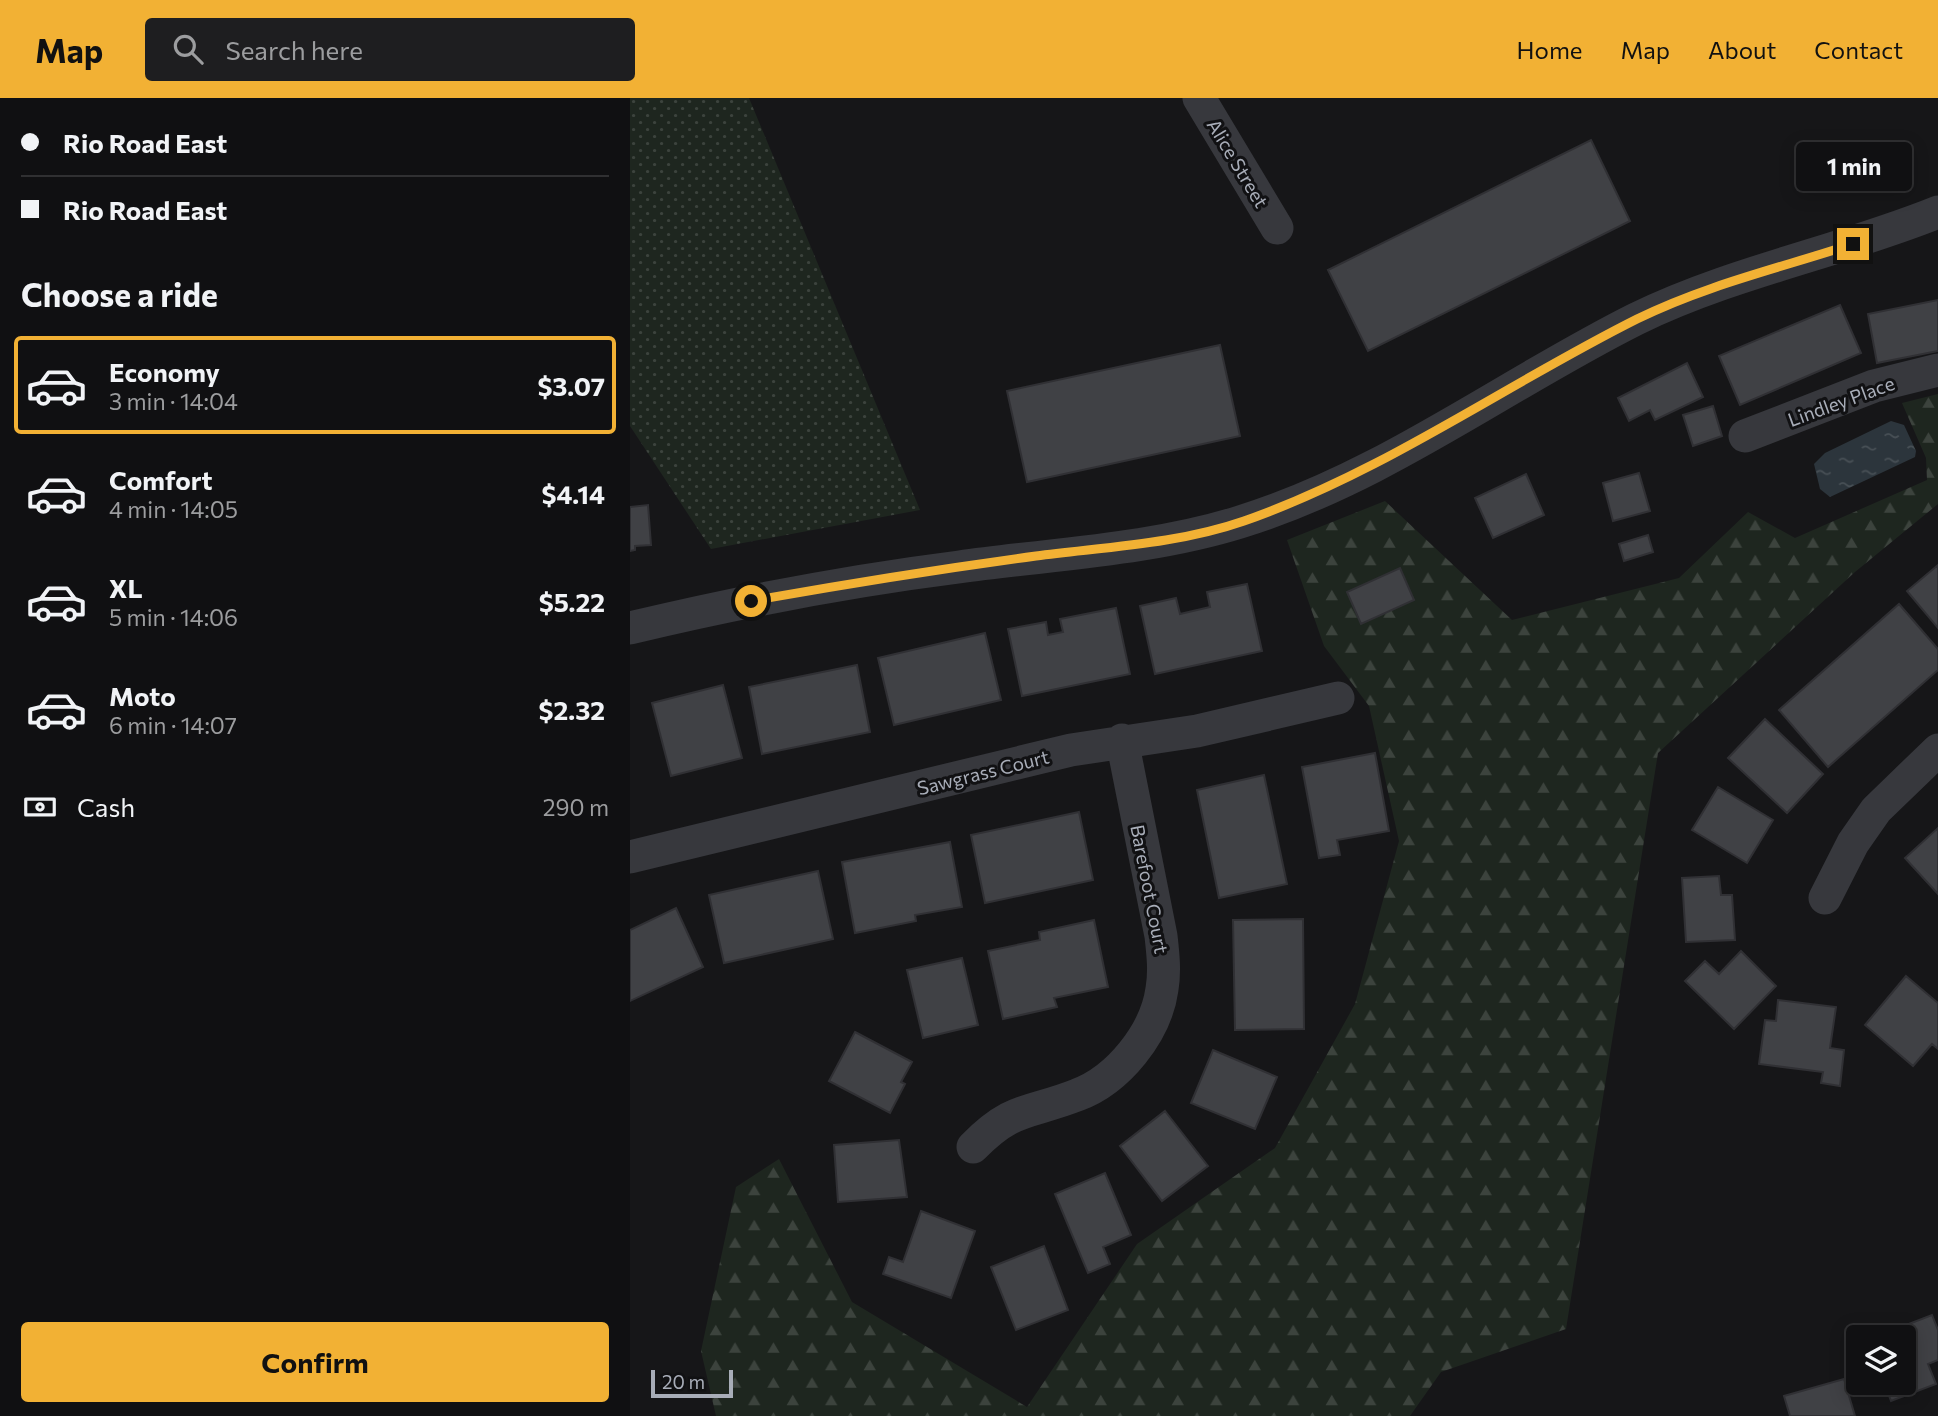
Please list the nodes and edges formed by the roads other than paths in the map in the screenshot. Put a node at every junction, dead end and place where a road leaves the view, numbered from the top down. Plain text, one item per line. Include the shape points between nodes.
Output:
1 (1199, 98) edge
2 (1938, 212) edge
3 (1277, 228) dead end
4 (1938, 370) edge
5 (1745, 436) dead end
6 (630, 628) edge
7 (1338, 698) dead end
8 (1122, 740) junction
9 (1938, 750) edge
10 (634, 849) edge
11 (1825, 898) dead end
12 (973, 1147) dead end

1 - 3 street, Alice Street
2 - 6 street via 1704,290 1639,318 1381,461 1297,502 1239,522 1173,538 902,574
4 - 5 street, Lindley Place via 1874,386
7 - 8 street, Sawgrass Court via 1197,731
8 - 10 street, Sawgrass Court
8 - 12 street, Barefoot Court via 1161,936 1164,965 1155,1016 1124,1062 1102,1081 1080,1095 1005,1118
9 - 11 street via 1876,810

